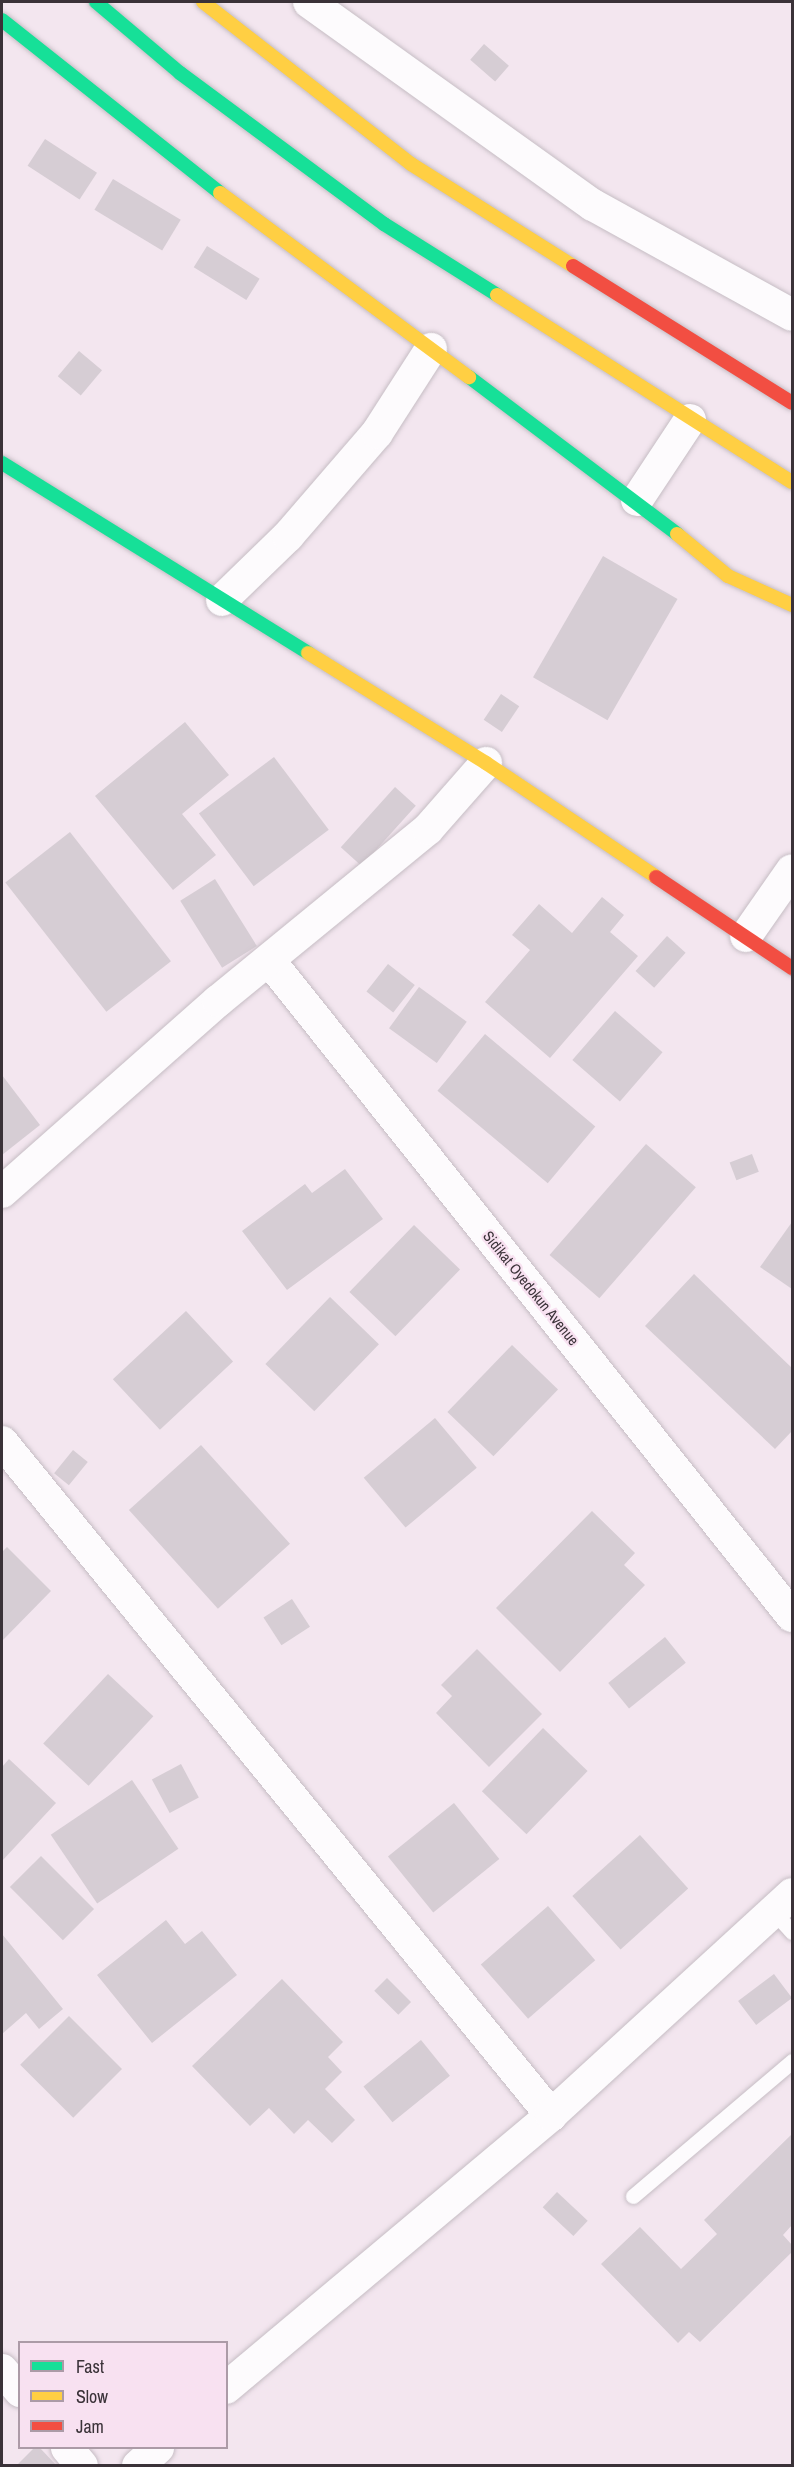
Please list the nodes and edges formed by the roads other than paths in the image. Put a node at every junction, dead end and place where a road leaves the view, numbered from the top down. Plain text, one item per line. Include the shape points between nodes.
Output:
1 (96, 2) edge
2 (203, 2) edge
3 (309, 2) edge
4 (2, 20) edge
5 (792, 315) edge
6 (431, 349) junction
7 (792, 404) edge
8 (690, 420) junction
9 (2, 463) edge
10 (792, 482) edge
11 (637, 500) junction
12 (222, 600) junction
13 (792, 605) edge
14 (486, 763) junction
15 (792, 870) edge
16 (746, 936) junction
17 (269, 960) junction
18 (792, 968) edge
19 (2, 1192) edge
20 (2, 1442) edge
21 (792, 1616) edge
22 (786, 1913) edge
23 (792, 2061) edge
24 (551, 2115) junction
25 (633, 2196) dead end
26 (2, 2370) edge
27 (228, 2386) edge
28 (18, 2389) edge
29 (68, 2449) edge
30 (157, 2449) edge
31 (82, 2466) edge
32 (138, 2466) edge

1 - 8 main road via 180,73 384,224
2 - 7 main road via 411,164
3 - 5 street via 593,205
4 - 6 main road via 232,204
6 - 11 main road
6 - 12 street via 377,433 288,536
8 - 10 main road
8 - 11 street
9 - 12 main road
11 - 13 main road via 728,576
12 - 14 main road
14 - 16 main road
14 - 17 street via 428,829
15 - 16 street
16 - 18 main road
17 - 19 street
17 - 21 street, Sidikat Oyedokun Avenue
20 - 24 street
22 - 24 street
23 - 25 lane
24 - 27 street
26 - 28 street
29 - 31 street
30 - 32 street

